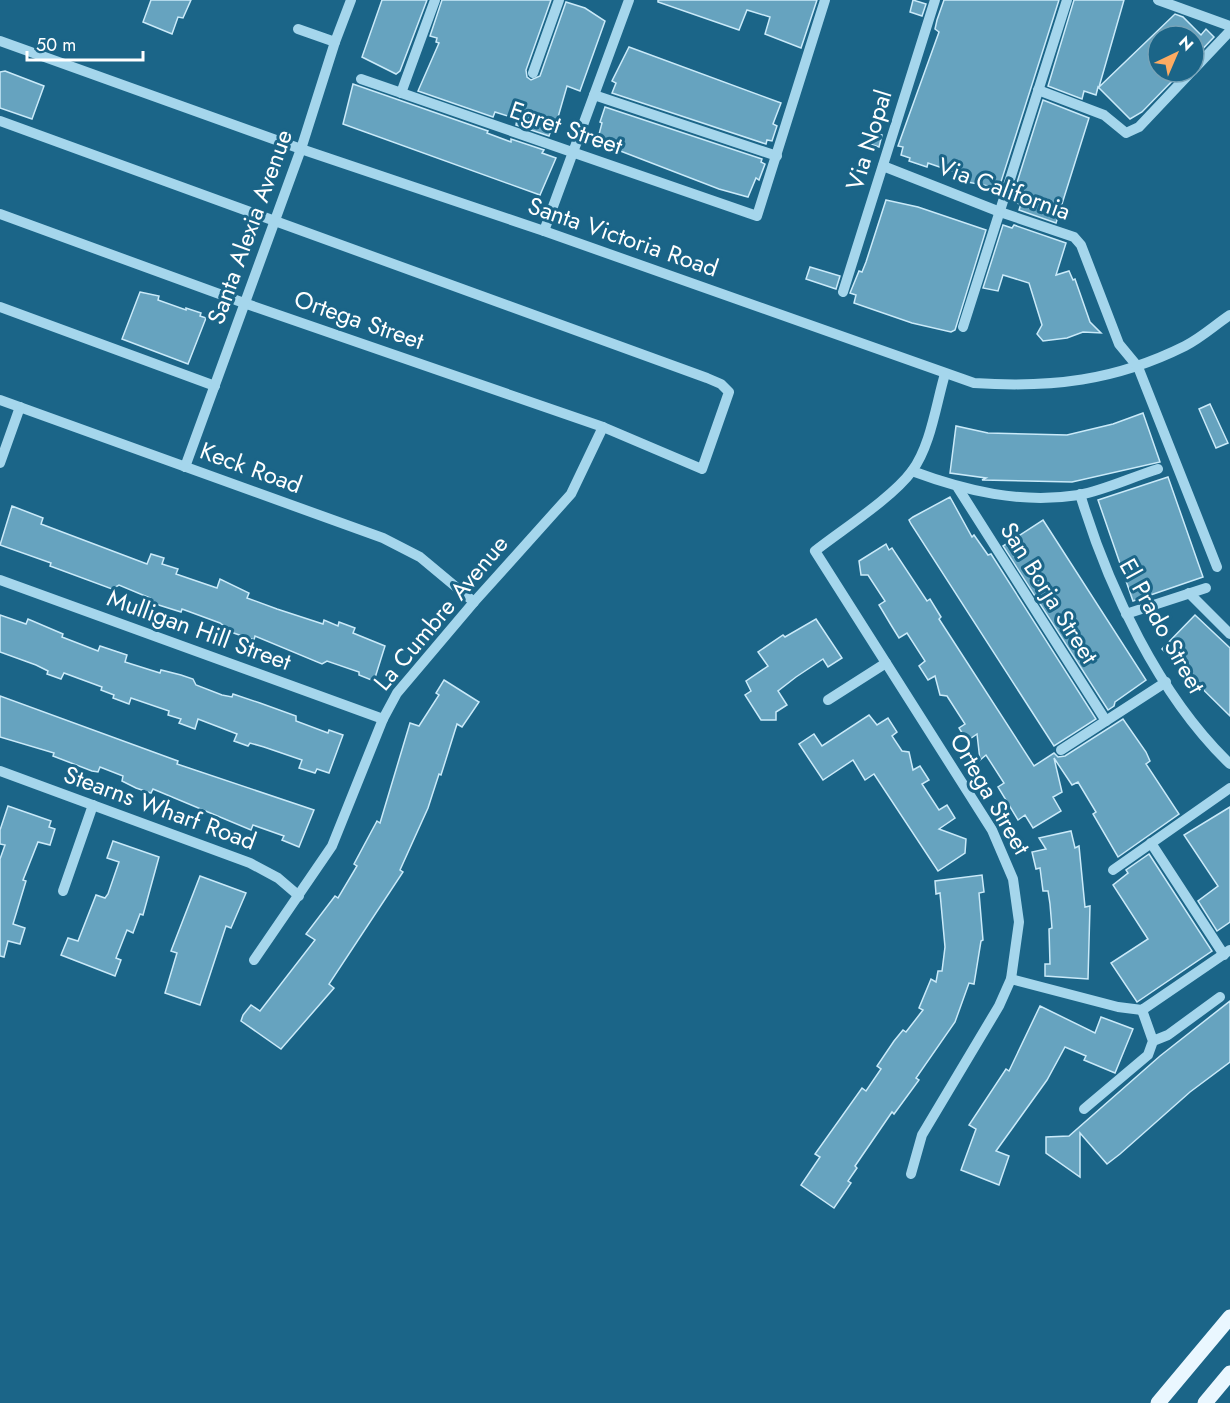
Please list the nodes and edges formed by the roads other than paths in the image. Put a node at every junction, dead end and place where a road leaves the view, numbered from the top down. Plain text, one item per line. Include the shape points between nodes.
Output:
1 (351, 0) edge
2 (435, 0) edge
3 (559, 0) edge
4 (629, 0) edge
5 (825, 0) edge
6 (935, 0) edge
7 (1066, 0) edge
8 (1158, 0) edge
9 (1230, 26) edge
10 (298, 29) dead end
11 (1230, 31) edge
12 (0, 41) edge
13 (335, 42) junction
14 (1206, 56) edge
15 (533, 73) dead end
16 (361, 79) dead end
17 (1180, 84) edge
18 (1038, 90) junction
19 (401, 93) junction
20 (594, 95) junction
21 (0, 121) edge
22 (301, 149) junction
23 (573, 153) junction
24 (777, 156) junction
25 (883, 166) junction
26 (1000, 212) junction
27 (0, 214) edge
28 (275, 220) junction
29 (544, 231) junction
30 (843, 292) dead end
31 (244, 303) junction
32 (0, 307) edge
33 (1230, 315) edge
34 (963, 327) dead end
35 (1138, 367) junction
36 (945, 374) junction
37 (215, 386) junction
38 (0, 400) edge
39 (20, 406) junction
40 (603, 427) junction
41 (0, 463) edge
42 (185, 467) junction
43 (1158, 469) dead end
44 (912, 471) junction
45 (958, 488) junction
46 (1080, 494) junction
47 (1217, 567) dead end
48 (0, 580) edge
49 (1206, 588) dead end
50 (1189, 593) junction
51 (474, 602) junction
52 (1126, 614) junction
53 (1230, 634) edge
54 (886, 663) junction
55 (1166, 682) junction
56 (828, 700) dead end
57 (383, 719) junction
58 (1106, 721) junction
59 (1061, 750) dead end
60 (1230, 764) edge
61 (0, 771) edge
62 (1230, 789) edge
63 (93, 805) junction
64 (1151, 843) junction
65 (1113, 870) dead end
66 (63, 891) dead end
67 (299, 896) junction
68 (1227, 952) edge
69 (254, 960) dead end
70 (1011, 979) junction
71 (1220, 997) dead end
72 (1142, 1010) junction
73 (1153, 1041) junction
74 (1084, 1109) dead end
75 (911, 1174) dead end
76 (1230, 1317) edge
77 (1230, 1373) edge
78 (1158, 1403) edge
79 (1205, 1403) edge

1 - 13 street, Santa Alexia Avenue
2 - 19 street
3 - 15 street
4 - 20 street
5 - 24 street
6 - 25 street, Via Nopal
7 - 18 street
8 - 9 street
10 - 13 street
11 - 14 street
12 - 22 street, Santa Victoria Road
13 - 22 street, Santa Alexia Avenue
16 - 19 street, Egret Street
17 - 18 street via 1139,127 1126,133 1096,111
18 - 26 street
19 - 23 street, Egret Street
20 - 23 street
20 - 24 street
21 - 28 street
22 - 28 street, Santa Alexia Avenue
22 - 29 street, Santa Victoria Road
23 - 24 street, Egret Street via 757,216
23 - 29 street
25 - 26 street, Via California
25 - 30 street, Via Nopal
26 - 34 street
26 - 35 street, Via California via 1074,237 1088,261 1119,345
27 - 31 street, Ortega Street
28 - 31 street, Santa Alexia Avenue
28 - 40 street, Ortega Street via 722,384 729,392 702,469
29 - 36 street, Santa Victoria Road
31 - 37 street, Santa Alexia Avenue
31 - 40 street, Ortega Street
32 - 37 street
33 - 35 street, Santa Victoria Road via 1187,345
35 - 36 street, Santa Victoria Road via 1068,383 1028,387 974,383
35 - 47 street, Via California
36 - 44 street
37 - 42 street, Santa Alexia Avenue
38 - 39 street, Keck Road
39 - 41 street
39 - 42 street, Keck Road
40 - 51 street, La Cumbre Avenue via 571,494
42 - 51 street, Keck Road via 404,547
43 - 46 street
44 - 45 street
44 - 54 street, Ortega Street via 815,551
45 - 46 street via 998,496
45 - 58 street, San Borja Street
46 - 52 street, El Prado Street via 1096,546
48 - 57 street, Mulligan Hill Street
49 - 50 street
50 - 52 street
50 - 53 street
51 - 57 street, La Cumbre Avenue via 416,669
52 - 55 street, El Prado Street
54 - 56 street
54 - 70 street, Ortega Street via 992,830 1013,879 1019,922
55 - 58 street
55 - 60 street, El Prado Street via 1198,730
57 - 67 street, La Cumbre Avenue via 340,831
58 - 59 street
61 - 63 street, Stearns Wharf Road
62 - 64 street
63 - 66 street
63 - 67 street, Stearns Wharf Road via 250,863 278,878
64 - 65 street
64 - 68 street
67 - 69 street, La Cumbre Avenue
68 - 72 street
70 - 72 street
70 - 75 street, Ortega Street via 922,1135
71 - 73 street via 1168,1035
72 - 73 street
73 - 74 street via 1148,1055
76 - 78 main road
77 - 79 main road

